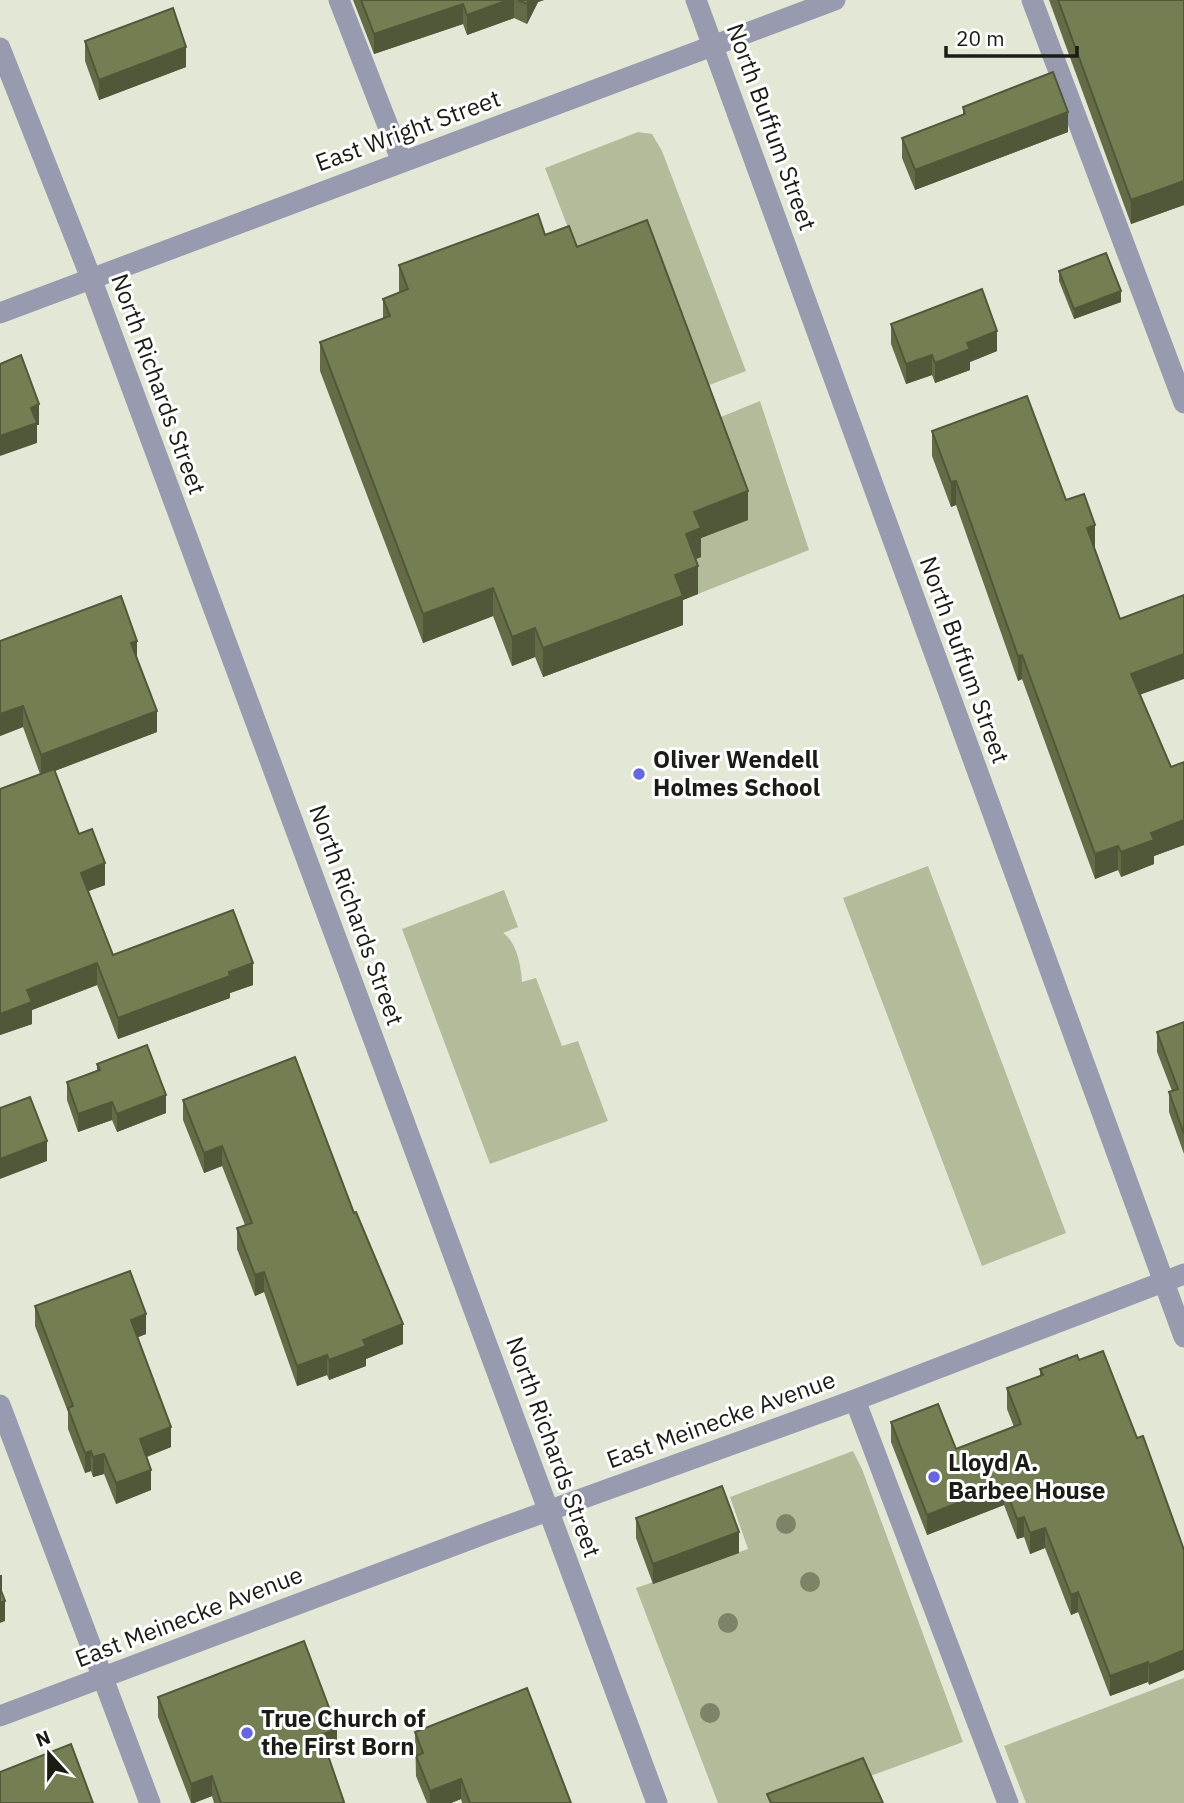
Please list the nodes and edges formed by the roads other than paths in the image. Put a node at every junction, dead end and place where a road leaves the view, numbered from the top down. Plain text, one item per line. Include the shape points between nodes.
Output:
1 (339, 0) edge
2 (696, 0) edge
3 (835, 0) edge
4 (1032, 0) edge
5 (714, 45) junction
6 (0, 48) edge
7 (402, 162) junction
8 (91, 278) junction
9 (0, 313) edge
10 (1184, 403) edge
11 (1184, 1274) edge
12 (1163, 1283) junction
13 (1184, 1337) edge
14 (855, 1400) junction
15 (0, 1405) edge
16 (548, 1510) junction
17 (103, 1677) junction
18 (0, 1716) edge
19 (150, 1803) edge
20 (657, 1803) edge
21 (1008, 1803) edge

1 - 7 street
2 - 5 street, North Buffum Street
3 - 5 street, East Wright Street
4 - 10 street
5 - 7 street, East Wright Street
5 - 12 street, North Buffum Street
6 - 8 street, North Richards Street
7 - 8 street, East Wright Street
8 - 9 street, East Wright Street
8 - 16 street, North Richards Street
11 - 12 street, East Meinecke Avenue
12 - 13 street, North Buffum Street
12 - 14 street, East Meinecke Avenue
14 - 16 street, East Meinecke Avenue
14 - 21 street
15 - 17 street
16 - 17 street, East Meinecke Avenue
16 - 20 street, North Richards Street
17 - 18 street, East Meinecke Avenue
17 - 19 street

